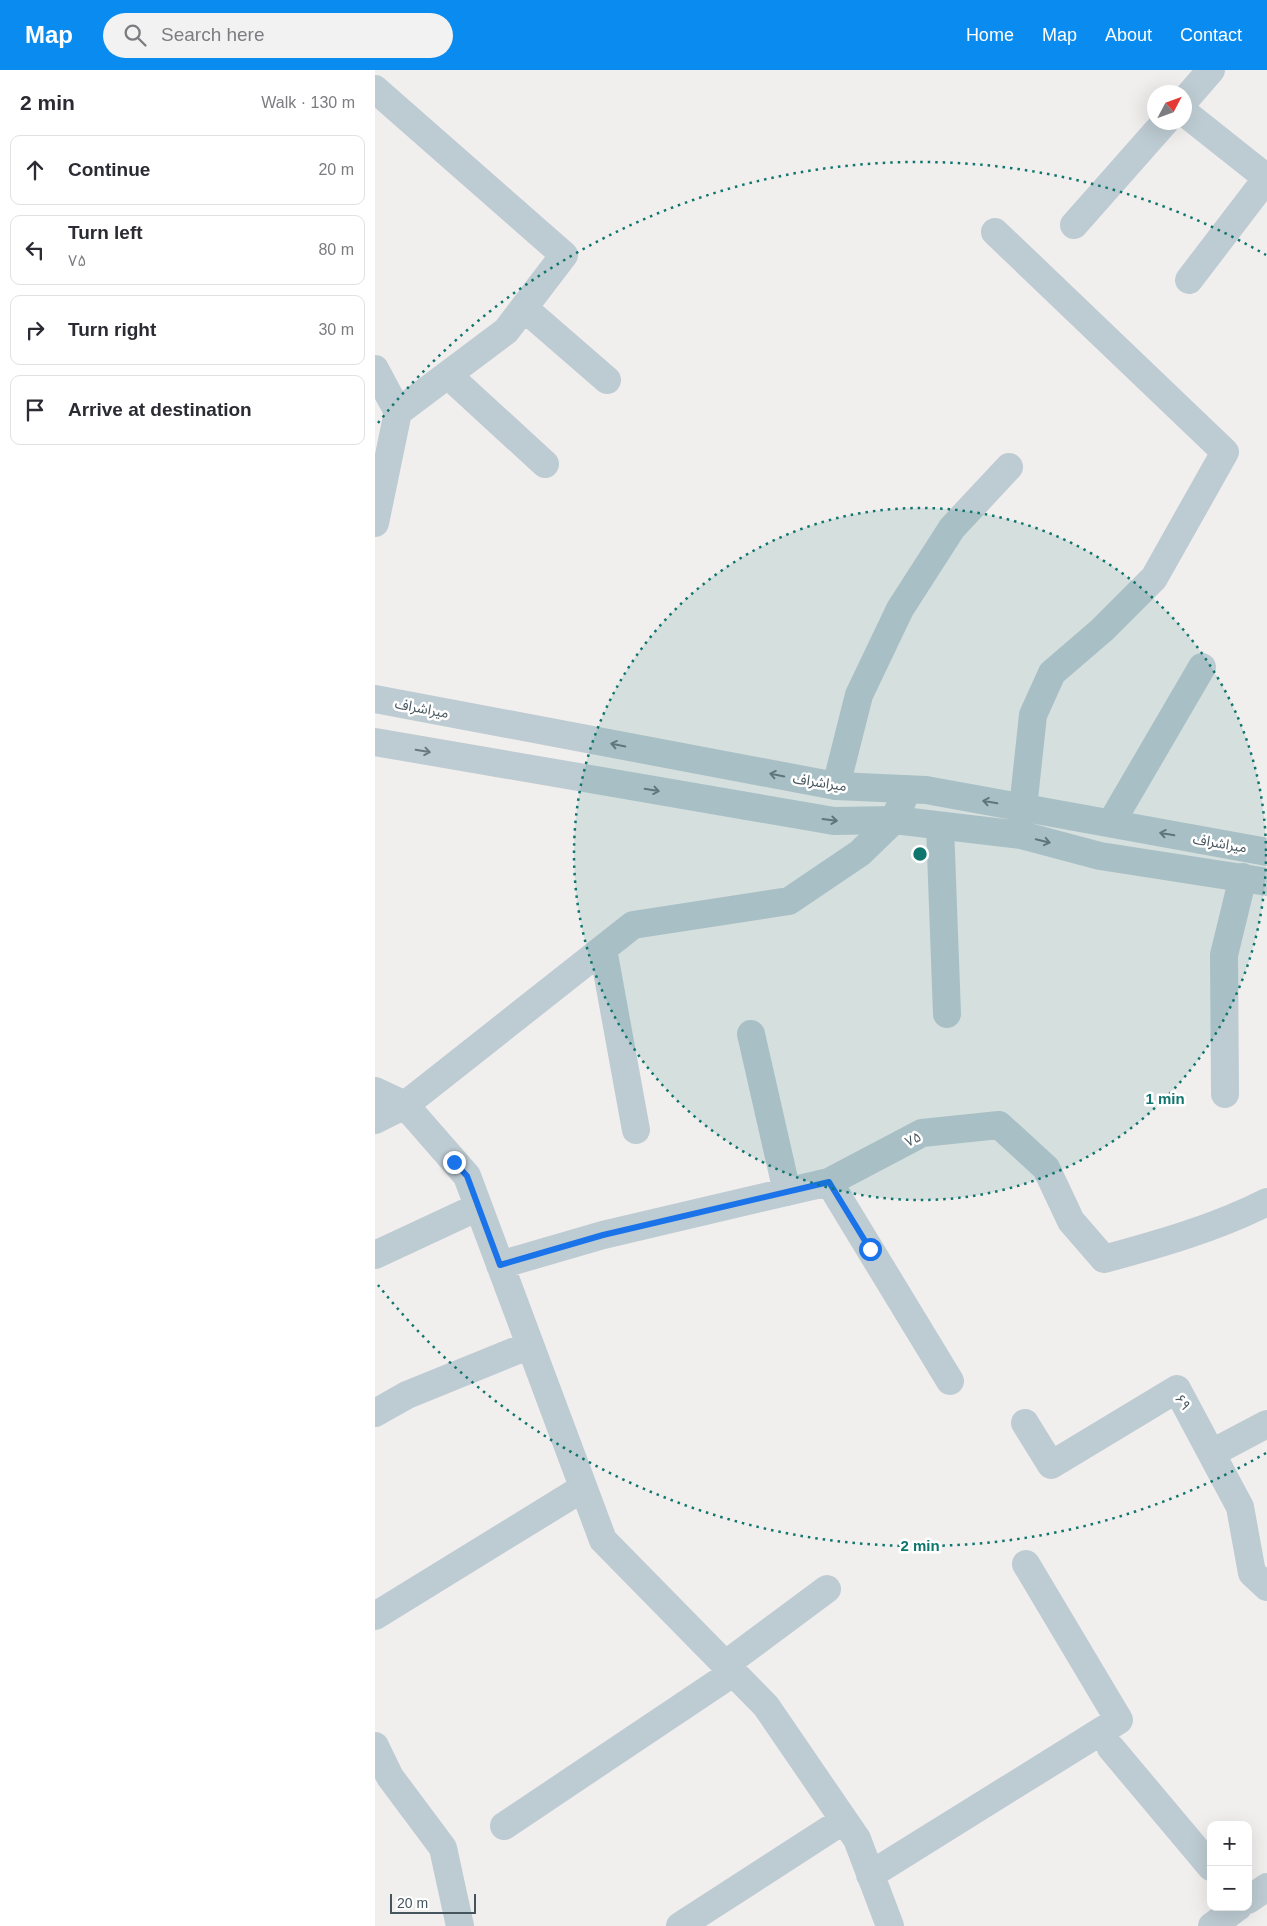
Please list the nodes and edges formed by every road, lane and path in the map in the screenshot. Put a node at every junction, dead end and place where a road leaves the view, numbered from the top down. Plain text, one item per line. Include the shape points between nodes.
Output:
1 (1211, 70) edge
2 (375, 89) edge
3 (1192, 92) edge
4 (1192, 119) edge
5 (1158, 130) edge
6 (1267, 178) edge
7 (1074, 225) dead end
8 (995, 232) dead end
9 (1189, 280) dead end
10 (524, 308) junction
11 (375, 369) edge
12 (448, 374) junction
13 (607, 380) dead end
14 (398, 412) junction
15 (545, 464) dead end
16 (1009, 467) dead end
17 (375, 523) edge
18 (1203, 667) dead end
19 (375, 699) edge
20 (375, 742) edge
21 (836, 786) junction
22 (907, 790) junction
23 (1023, 808) junction
24 (894, 820) junction
25 (1111, 824) junction
26 (940, 826) junction
27 (1267, 852) edge
28 (1255, 879) edge
29 (603, 949) junction
30 (947, 1014) dead end
31 (751, 1034) dead end
32 (375, 1091) edge
33 (1225, 1094) dead end
34 (405, 1105) junction
35 (375, 1120) edge
36 (636, 1130) dead end
37 (829, 1182) junction
38 (787, 1192) junction
39 (1267, 1202) edge
40 (479, 1207) junction
41 (375, 1255) edge
42 (500, 1265) junction
43 (530, 1345) junction
44 (950, 1381) dead end
45 (375, 1413) edge
46 (1025, 1423) dead end
47 (1267, 1424) edge
48 (1212, 1453) junction
49 (583, 1488) junction
50 (1026, 1564) dead end
51 (1267, 1587) edge
52 (827, 1589) dead end
53 (375, 1616) edge
54 (730, 1668) junction
55 (375, 1746) edge
56 (1111, 1748) dead end
57 (844, 1820) junction
58 (504, 1826) dead end
59 (1210, 1866) edge
60 (870, 1875) junction
61 (1267, 1887) edge
62 (1252, 1897) edge
63 (1233, 1911) edge
64 (460, 1926) edge
65 (680, 1926) edge
66 (890, 1926) edge
67 (1212, 1926) edge

1 - 3 street
2 - 10 street via 564,255
4 - 6 street
5 - 7 street
6 - 9 street
8 - 23 street via 1225,452 1154,578 1052,674 1033,715
10 - 12 street via 506,331
10 - 13 street
11 - 14 street
12 - 14 street
12 - 15 street
14 - 17 street
16 - 21 street via 952,528 900,609 859,695
18 - 25 street
21 -> 19 street, میراشراف
20 -> 24 street via 834,821
21 - 22 street, میراشراف
23 -> 22 street, میراشراف via 926,790
22 - 24 street
23 - 25 street, میراشراف
24 - 26 street
24 - 29 street via 860,853 789,901 633,925
27 -> 25 street, میراشراف
26 -> 28 street via 1021,836 1100,856
26 - 30 street
28 - 33 street via 1224,955
29 - 34 street
29 - 36 street
31 - 38 street
32 - 34 street
34 - 35 street
34 - 40 street via 467,1176
37 - 38 street, ۷۵
37 - 39 street, ۷۵ via 922,1134 999,1125 1046,1168 1071,1221 1104,1259 1162,1243
37 - 44 street
38 - 42 street, ۷۵ via 603,1235
40 - 41 street
40 - 42 street
42 - 43 street
43 - 45 street via 407,1395
43 - 49 street
46 - 48 street, ۶۹ via 1051,1465 1177,1389
47 - 48 street
48 - 51 street, ۶۹ via 1240,1507 1252,1573
49 - 53 street
49 - 54 street via 603,1540
50 - 60 street via 1119,1720
52 - 54 street
54 - 57 street via 767,1706
54 - 58 street
55 - 64 street via 390,1777 443,1848
56 - 59 street
57 - 60 street via 857,1839
57 - 65 street
60 - 66 street
61 - 62 street
63 - 67 street

